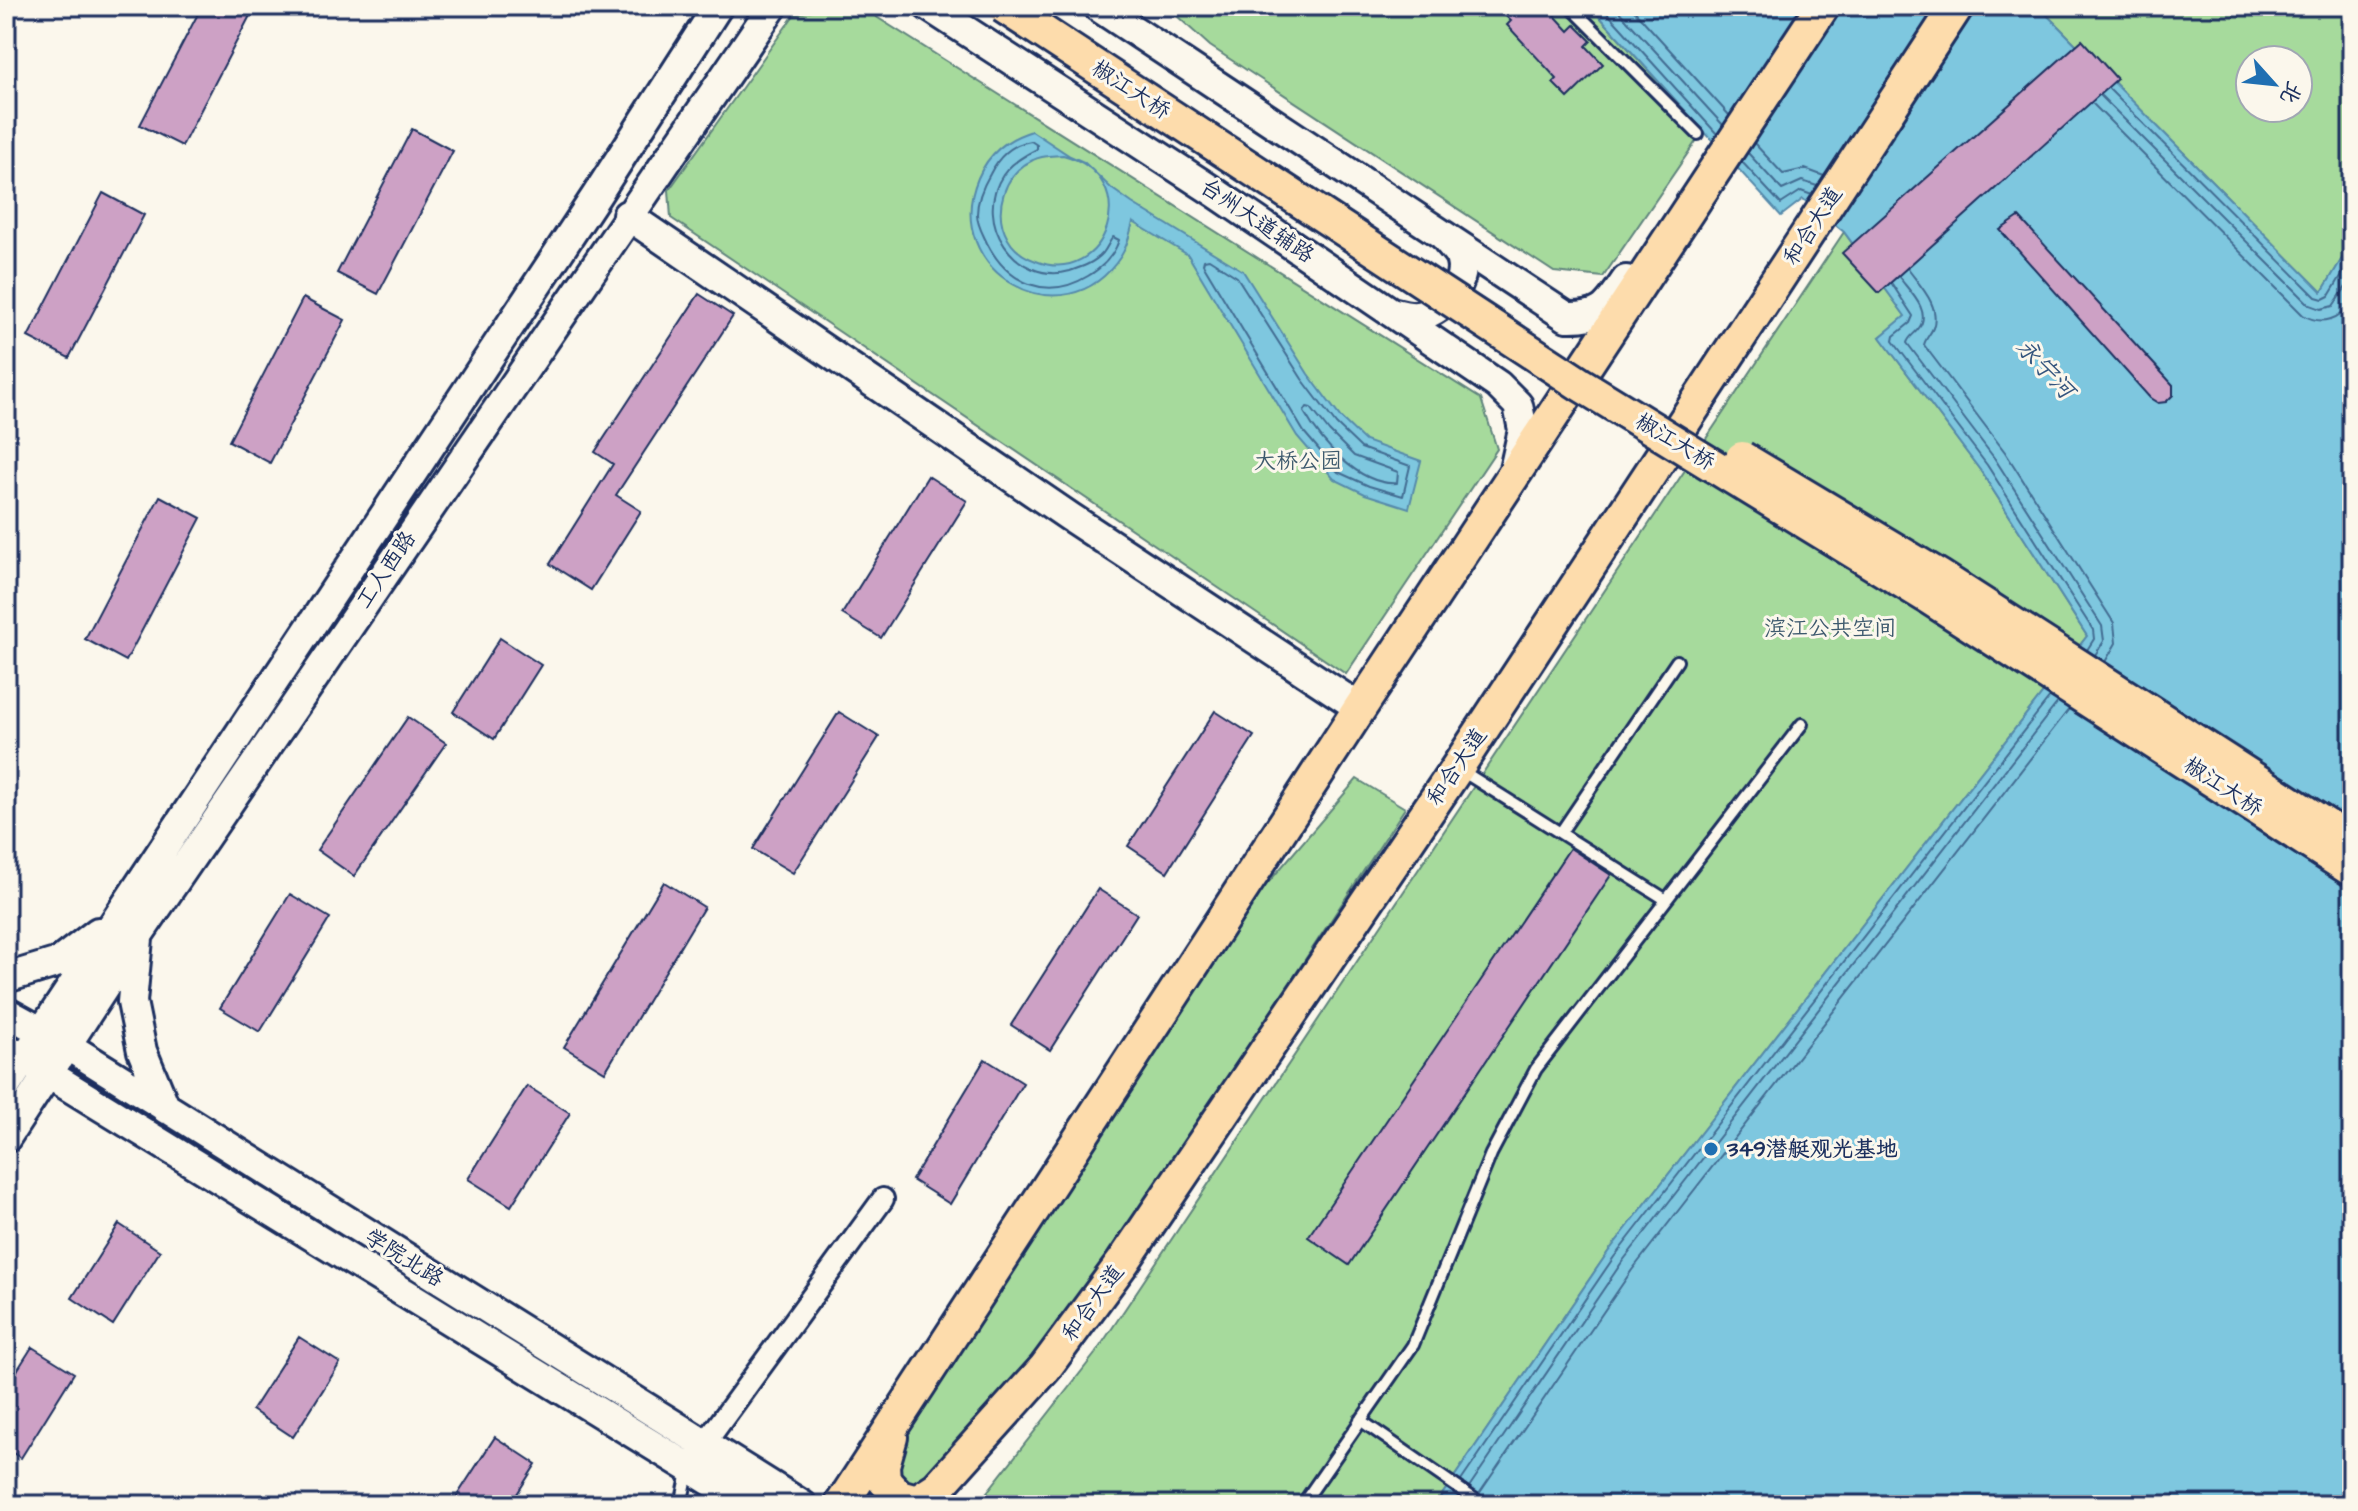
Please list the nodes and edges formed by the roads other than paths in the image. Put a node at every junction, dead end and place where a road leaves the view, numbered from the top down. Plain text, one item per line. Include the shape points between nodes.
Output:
1 (718, 6) edge
2 (773, 6) edge
3 (1003, 6) edge
4 (1040, 6) edge
5 (1097, 6) edge
6 (1570, 6) edge
7 (1823, 6) edge
8 (1957, 6) edge
9 (934, 8) edge
10 (702, 31) junction
11 (737, 58) junction
12 (1698, 134) dead end
13 (1708, 178) junction
14 (627, 215) junction
15 (1446, 237) junction
16 (1390, 312) junction
17 (1512, 477) junction
18 (1677, 661) dead end
19 (1360, 708) junction
20 (1802, 724) dead end
21 (1457, 768) junction
22 (1561, 832) junction
23 (2352, 842) edge
24 (2352, 870) edge
25 (1665, 899) junction
26 (127, 927) junction
27 (6, 978) edge
28 (6, 1012) edge
29 (53, 1039) junction
30 (15, 1053) edge
31 (49, 1072) junction
32 (6, 1086) edge
33 (166, 1109) junction
34 (6, 1138) edge
35 (883, 1199) dead end
36 (1360, 1420) junction
37 (895, 1422) junction
38 (697, 1455) junction
39 (932, 1496) edge
40 (681, 1505) edge
41 (750, 1505) edge
42 (802, 1505) edge
43 (841, 1505) edge
44 (1302, 1505) edge
45 (1483, 1505) edge

1 - 10 main road, 工人西路
2 - 11 main road, 工人西路
3 - 24 main road, 椒江大桥, bridge via 1580,384 1928,597
4 - 23 main road, 椒江大桥, bridge via 1591,367 1939,576
5 - 15 main road
6 - 12 lane
7 - 13 main road
8 - 21 main road, 和合大道
9 - 16 main road, 台州大道辅路
10 - 11 main road via 733,22 740,35
10 - 26 main road, 工人西路
11 - 14 main road, 工人西路
13 - 15 main road via 1657,231 1604,309 1590,318 1567,317
13 - 17 main road
14 - 19 main road
14 - 26 main road, 工人西路
15 - 16 main road via 1461,259 1462,274 1454,293 1433,311 1416,316
16 - 17 main road, 台州大道辅路 via 1498,385 1518,405 1523,430
17 - 19 main road
18 - 22 lane
19 - 37 main road
20 - 25 lane
21 - 22 lane
21 - 39 main road, 和合大道 via 1123,1262 1045,1368
22 - 25 lane
25 - 36 lane via 1536,1069 1491,1154 1413,1345
26 - 27 main road via 59,962
26 - 29 main road, 工人西路
26 - 33 main road via 132,1002 142,1051
28 - 29 main road, 学院北路
29 - 30 main road, 工人西路
29 - 31 main road, 工人西路
29 - 33 main road, 学院北路
30 - 31 main road, 学院北路
30 - 32 main road, 工人西路
31 - 34 main road, 工人西路
31 - 38 main road, 学院北路
33 - 38 main road, 学院北路
35 - 38 street
36 - 44 lane
36 - 45 lane
37 - 39 main road via 884,1480 899,1496 917,1501
37 - 43 main road
38 - 40 lane
38 - 41 main road, 学院北路
38 - 42 main road, 学院北路

